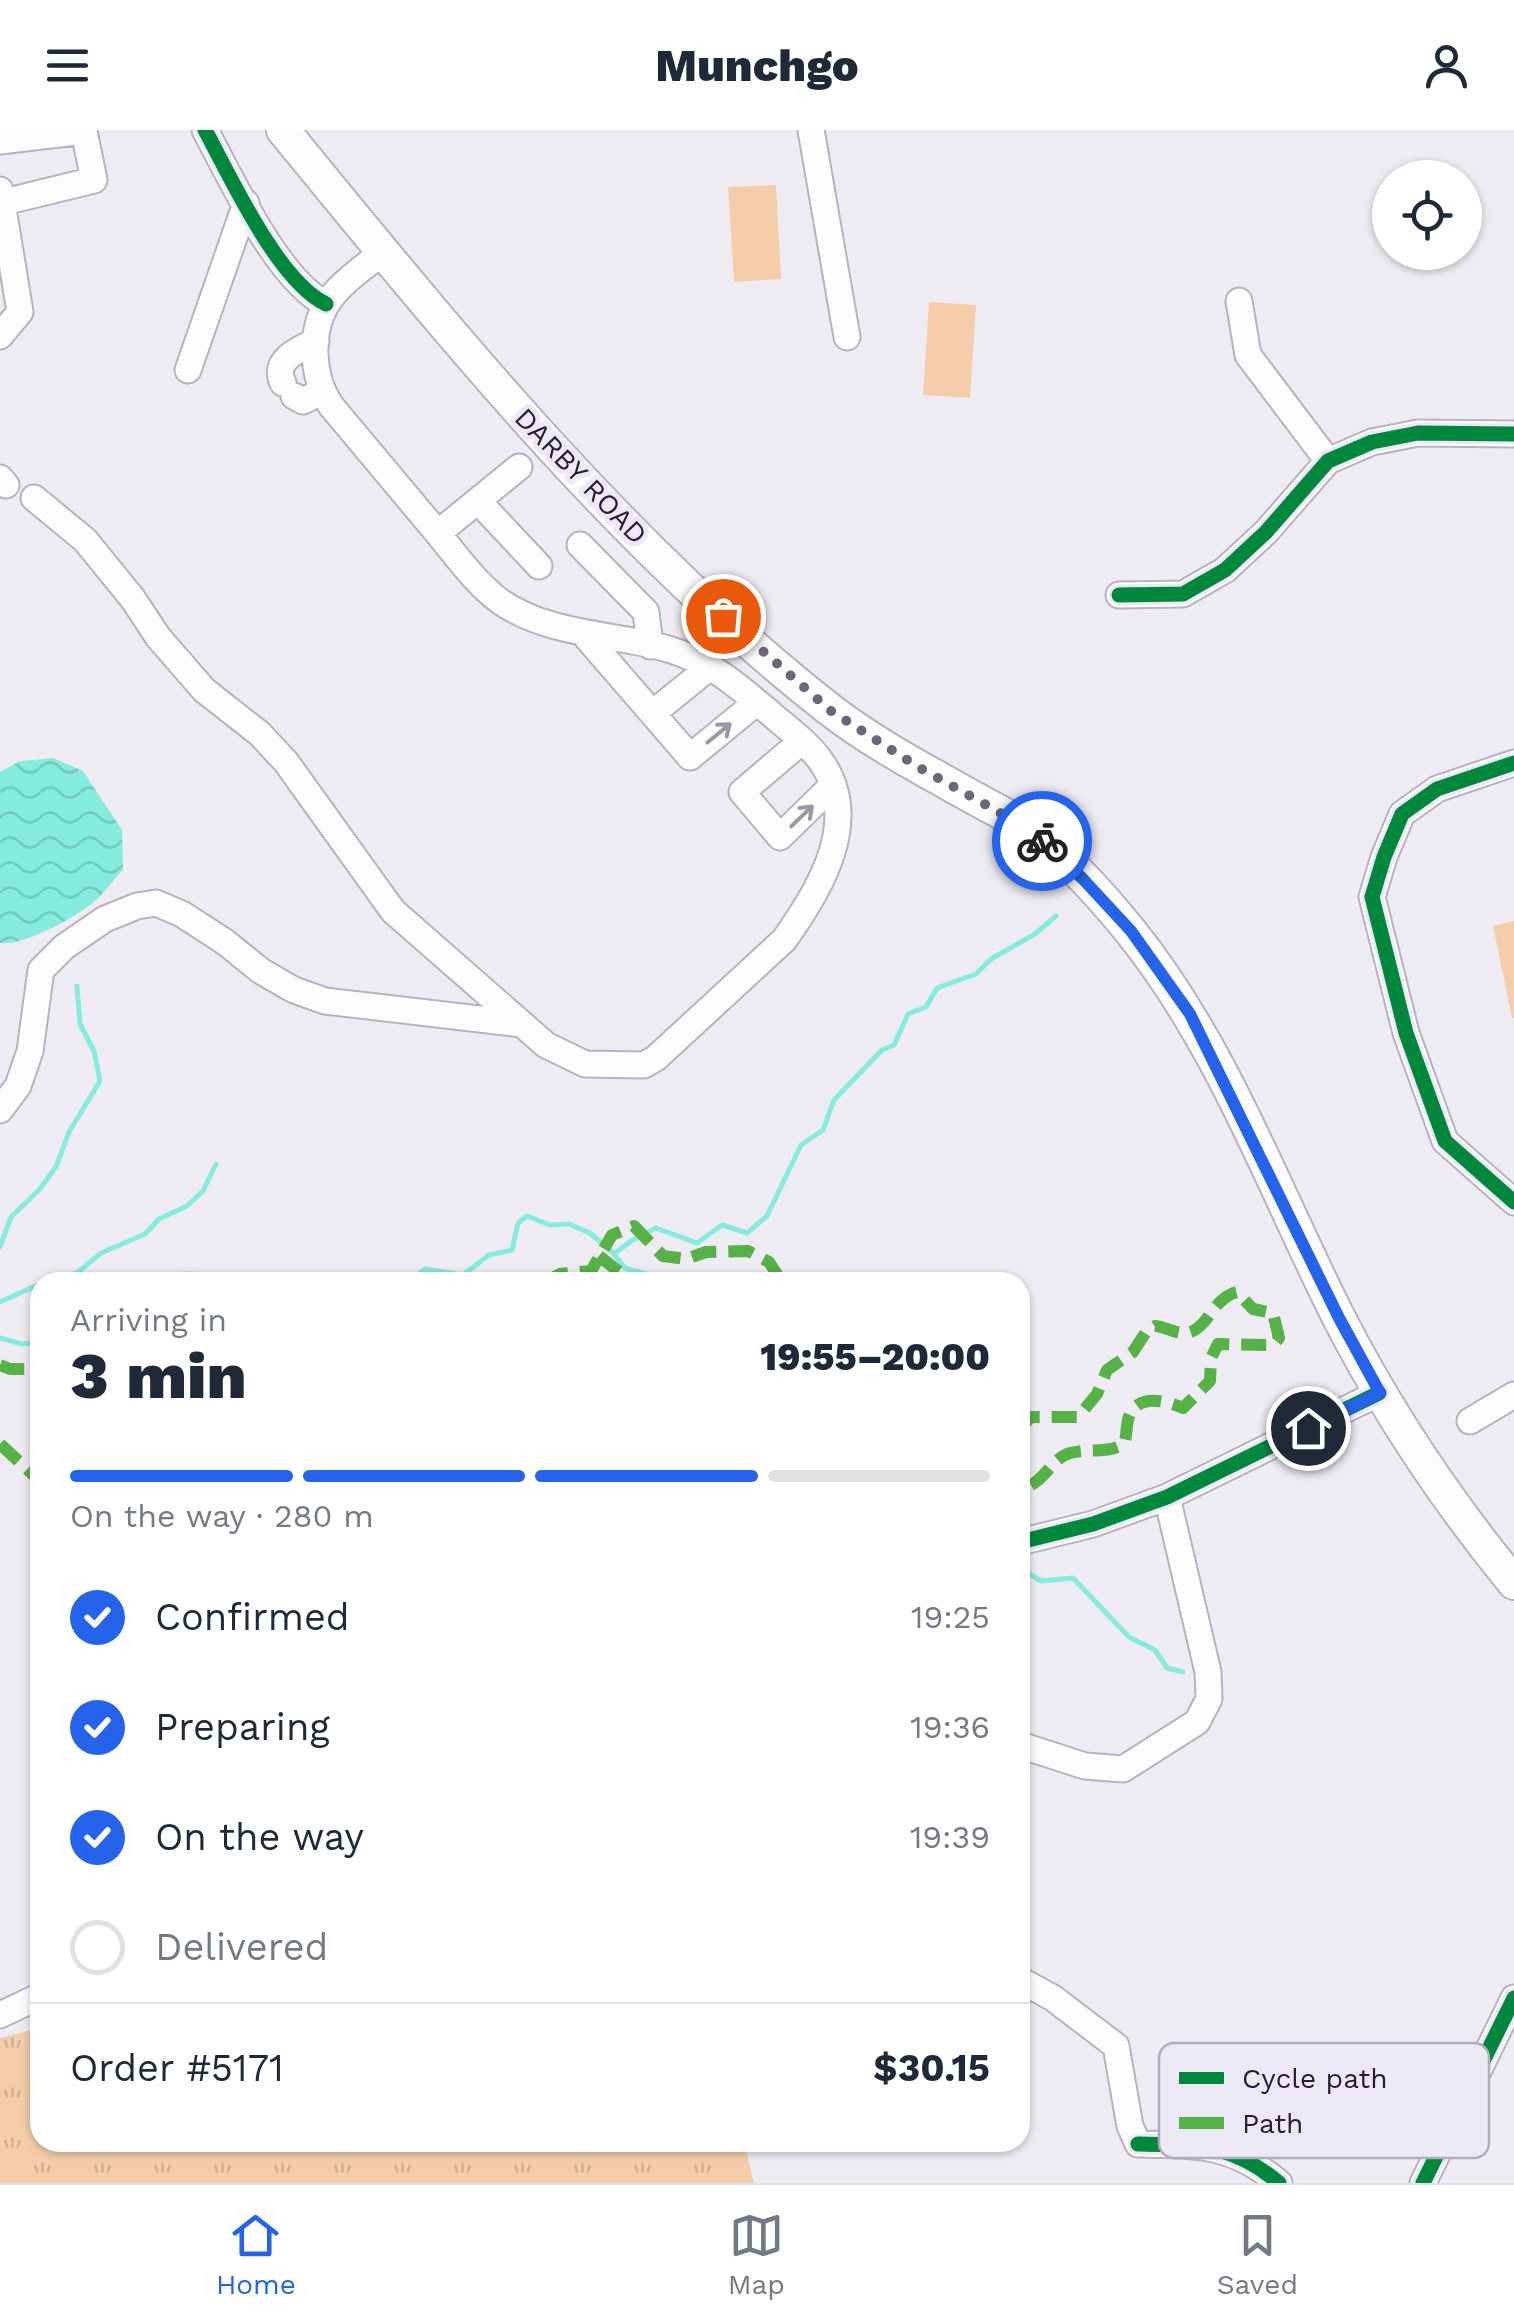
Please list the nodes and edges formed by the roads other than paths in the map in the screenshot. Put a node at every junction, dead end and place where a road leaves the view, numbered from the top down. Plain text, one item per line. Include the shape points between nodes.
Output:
1 (205, 130) edge
2 (283, 130) edge
3 (810, 130) edge
4 (0, 141) edge
5 (0, 198) edge
6 (246, 202) junction
7 (383, 252) junction
8 (1239, 302) dead end
9 (326, 304) junction
10 (0, 336) edge
11 (847, 338) dead end
12 (316, 341) junction
13 (188, 370) dead end
14 (323, 391) junction
15 (1514, 434) edge
16 (1328, 461) junction
17 (520, 467) dead end
18 (34, 498) dead end
19 (478, 501) junction
20 (438, 533) junction
21 (580, 545) dead end
22 (539, 566) dead end
23 (1119, 595) dead end
24 (582, 632) junction
25 (650, 646) junction
26 (711, 666) junction
27 (756, 702) junction
28 (653, 713) junction
29 (802, 742) junction
30 (1514, 763) edge
31 (834, 785) junction
32 (522, 1024) junction
33 (0, 1110) edge
34 (1514, 1202) edge
35 (1380, 1393) junction
36 (1514, 1395) edge
37 (1470, 1421) dead end
38 (1166, 1497) junction
39 (1030, 1540) edge
40 (1514, 1583) edge
41 (1030, 1748) edge
42 (1030, 1985) edge
43 (1514, 1998) edge
44 (30, 2001) edge
45 (0, 2015) edge
46 (1489, 2049) edge
47 (1159, 2144) edge
48 (1245, 2158) edge
49 (1435, 2158) edge
50 (1279, 2183) edge
51 (1423, 2183) edge

1 - 6 street
2 - 7 main road, DARBY ROAD
3 - 11 street
4 - 5 street via 84,131 94,180
5 - 10 street via 20,312
6 - 9 street via 282,265
6 - 13 street
7 - 9 street
7 - 35 main road, DARBY ROAD via 559,458 696,593 831,711 1029,829 1131,931 1190,1014
8 - 16 street via 1248,355
9 - 12 street
12 - 14 street
12 - 14 street via 292,353 279,376 303,401
14 - 20 street
15 - 16 street via 1418,434 1372,442
16 - 23 street via 1226,570 1183,594
17 - 19 street
18 - 32 street via 85,540 204,690 286,762 393,911
19 - 20 street
19 - 22 street
20 - 24 street via 502,603
21 - 25 street via 646,612
24 - 25 street
24 - 28 street
25 - 26 street
26 - 27 street
26 - 28 street
28 -> 27 street via 690,757
27 - 29 street
29 - 31 street
29 -> 31 street via 742,792 780,837
30 - 34 street via 1437,789 1402,814 1372,897 1406,1033 1445,1141
31 - 32 street via 835,843 798,920 656,1058 644,1065 585,1064
32 - 33 street via 325,1001 260,972 182,914 156,903 137,906 105,919 41,970 30,1051 18,1086
35 - 38 street
35 - 40 main road, DARBY ROAD via 1431,1476
36 - 37 street
38 - 39 street
38 - 41 street via 1208,1672 1209,1699 1198,1722 1122,1769 1085,1766
42 - 47 street via 1116,2046 1130,2126 1138,2144
43 - 46 street
44 - 45 street
48 - 50 street
49 - 51 street

